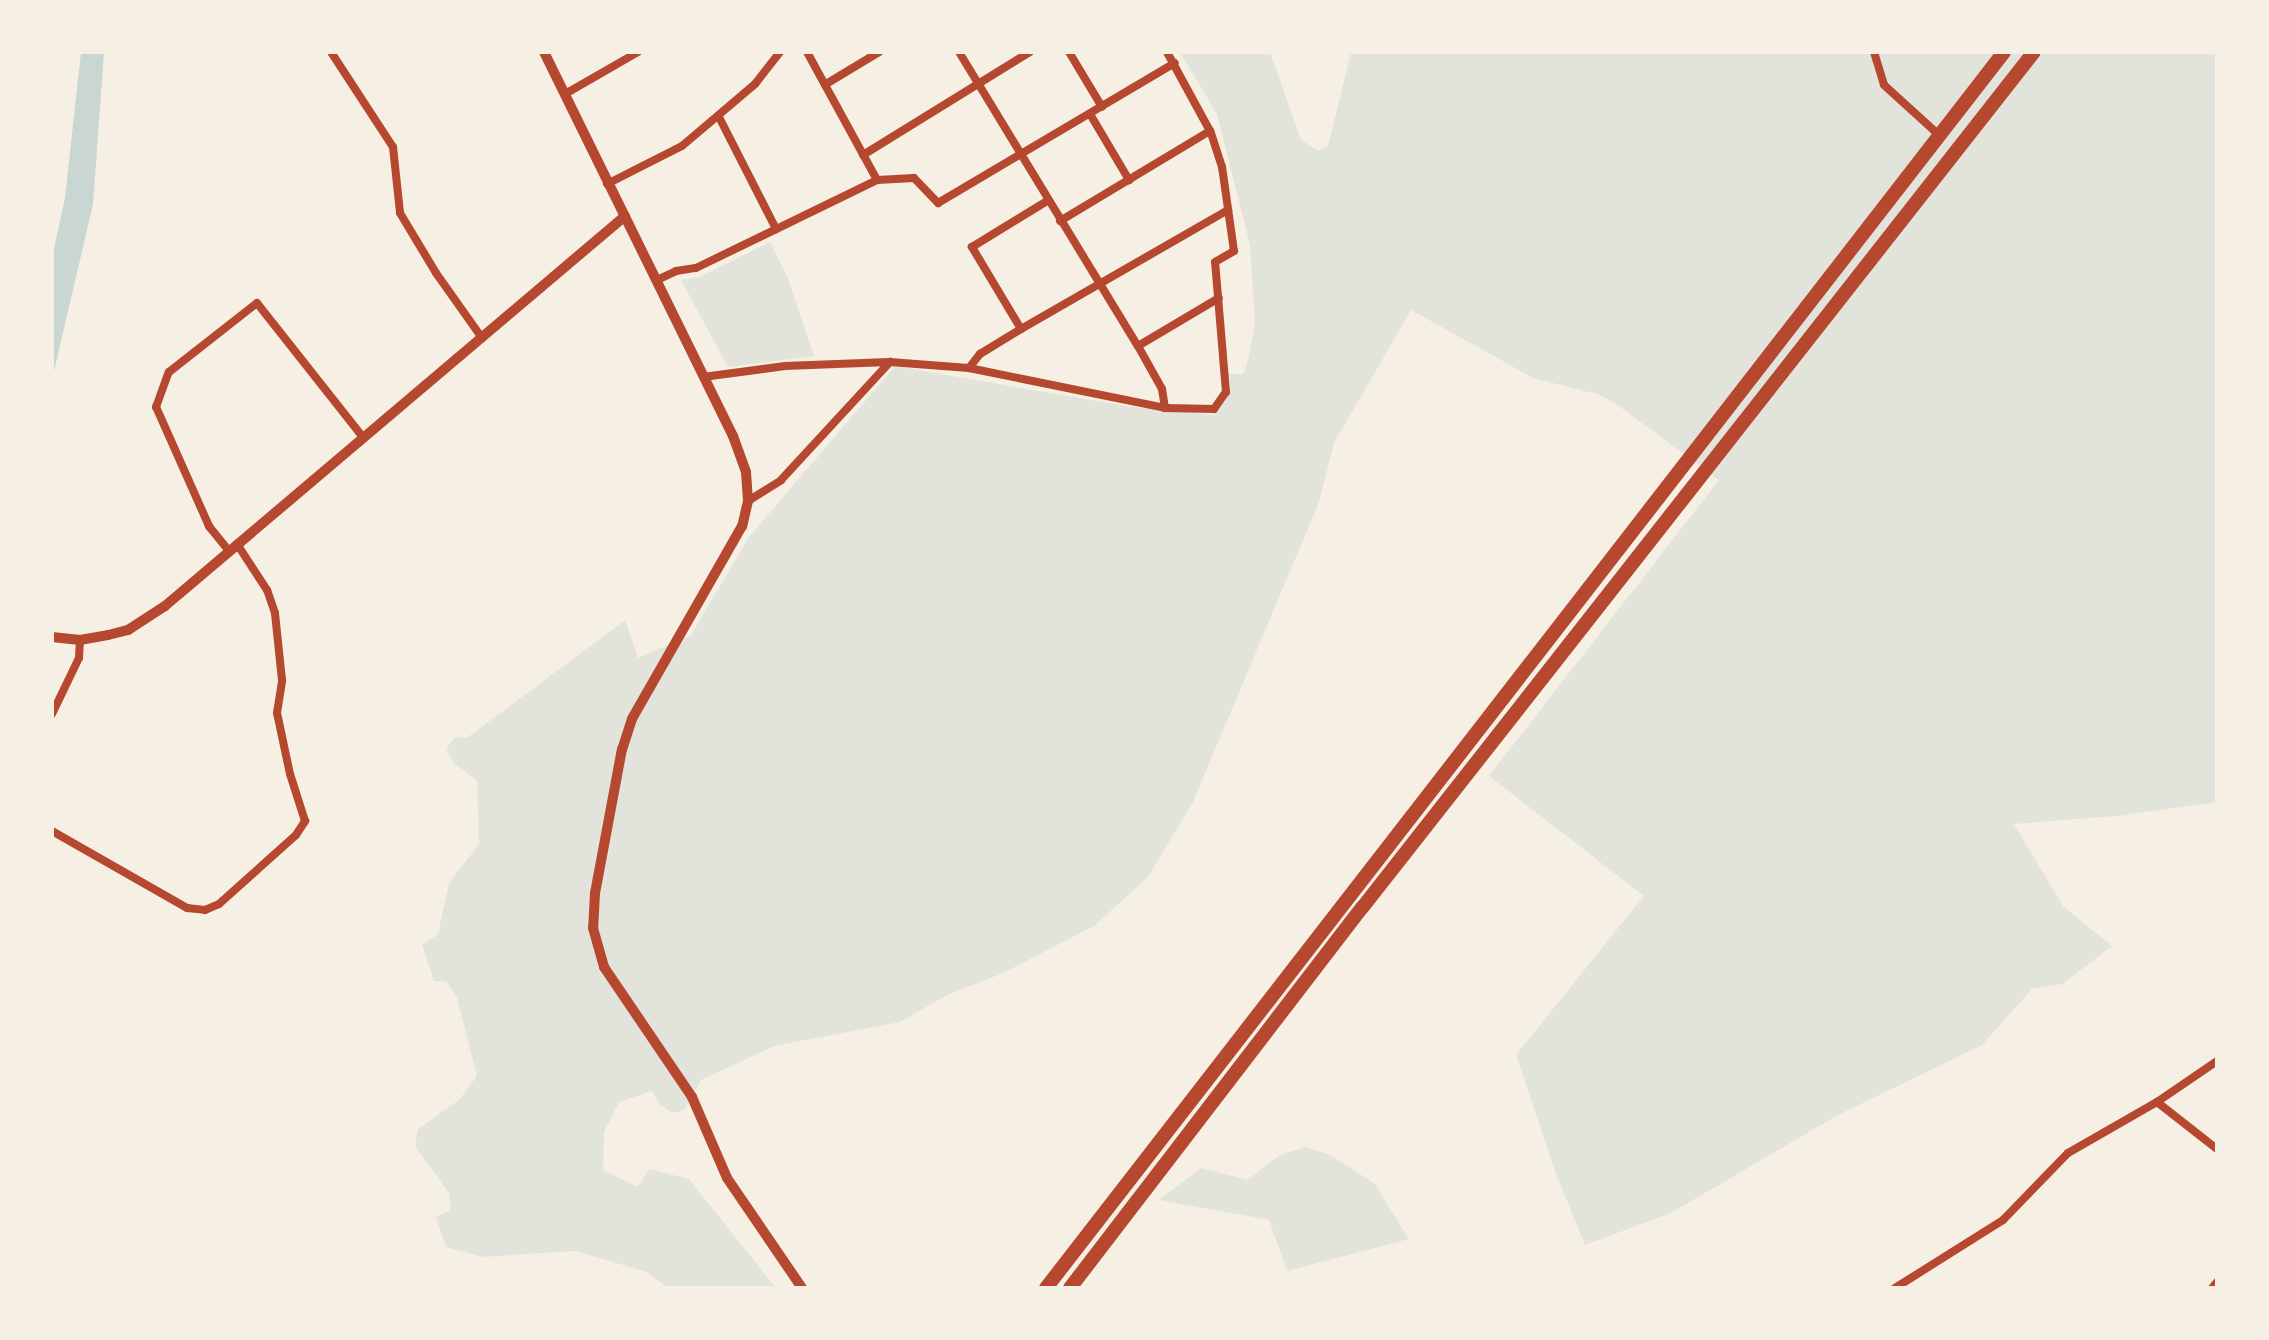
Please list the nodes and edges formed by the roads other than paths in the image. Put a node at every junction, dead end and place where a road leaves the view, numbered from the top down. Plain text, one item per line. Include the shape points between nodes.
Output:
1 (331, 52) edge
2 (544, 52) edge
3 (638, 52) edge
4 (780, 52) edge
5 (807, 52) edge
6 (879, 52) edge
7 (959, 52) edge
8 (1030, 52) edge
9 (1069, 52) edge
10 (1167, 52) edge
11 (1874, 52) edge
12 (2004, 52) edge
13 (2034, 52) edge
14 (1175, 63) junction
15 (826, 84) junction
16 (978, 84) junction
17 (565, 94) junction
18 (1102, 107) junction
19 (1090, 114) junction
20 (719, 117) junction
21 (1210, 131) junction
22 (1939, 135) junction
23 (1018, 153) junction
24 (863, 155) junction
25 (877, 180) junction
26 (1129, 180) junction
27 (607, 184) junction
28 (1047, 201) junction
29 (1228, 210) junction
30 (625, 216) junction
31 (1060, 221) junction
32 (776, 229) junction
33 (657, 280) junction
34 (1099, 285) junction
35 (1219, 298) junction
36 (1021, 329) junction
37 (482, 338) junction
38 (1138, 346) junction
39 (890, 362) junction
40 (969, 368) junction
41 (703, 377) junction
42 (1165, 408) junction
43 (363, 437) junction
44 (748, 501) junction
45 (233, 548) junction
46 (52, 637) edge
47 (80, 640) junction
48 (52, 714) edge
49 (52, 831) edge
50 (2217, 1061) edge
51 (2157, 1102) junction
52 (2217, 1149) edge
53 (2217, 1282) edge
54 (802, 1288) edge
55 (1046, 1288) edge
56 (1070, 1288) edge
57 (1895, 1288) edge
58 (2212, 1288) edge

1 - 37 street via 393,147 400,213
2 - 17 street
3 - 17 street
4 - 20 street
5 - 15 street
6 - 15 street
7 - 16 street
8 - 16 street
9 - 18 street
10 - 14 street
11 - 22 street via 1884,85
12 - 22 highway
13 - 56 highway via 1390,871
14 - 18 street
14 - 21 street
15 - 24 street
16 - 23 street
16 - 24 street
17 - 27 street
18 - 19 street
19 - 23 street
19 - 26 street
20 - 27 street via 682,146
20 - 32 street
21 - 26 street
21 - 29 street
22 - 55 highway
23 - 25 street via 938,203 914,178
23 - 28 street
24 - 25 street
25 - 32 street
26 - 31 street
27 - 30 street
28 - 31 street
28 - 36 street via 972,247
29 - 34 street
29 - 35 street via 1234,251 1215,262
30 - 33 street
30 - 37 street
31 - 34 street
32 - 33 street via 696,268
33 - 41 street
34 - 36 street
34 - 38 street
35 - 38 street
35 - 42 street via 1226,392 1214,409
36 - 40 street via 980,354
37 - 43 street
38 - 42 street via 1162,389
39 - 40 street
39 - 41 street via 785,366
39 - 44 street via 781,480
40 - 42 street
41 - 44 street via 741,455
43 - 45 street
43 - 45 street via 257,303 169,372 156,407 209,526
44 - 54 street via 742,526 720,568 632,719 619,764 593,928 604,967 692,1097 727,1178
45 - 47 street via 148,618 128,630
45 - 49 street via 267,590 275,613 282,680 277,713 305,821 219,904 205,910 187,908
46 - 47 street
47 - 48 street via 79,658
50 - 51 street
51 - 52 street
51 - 57 street via 2068,1153 2003,1220
53 - 58 street

